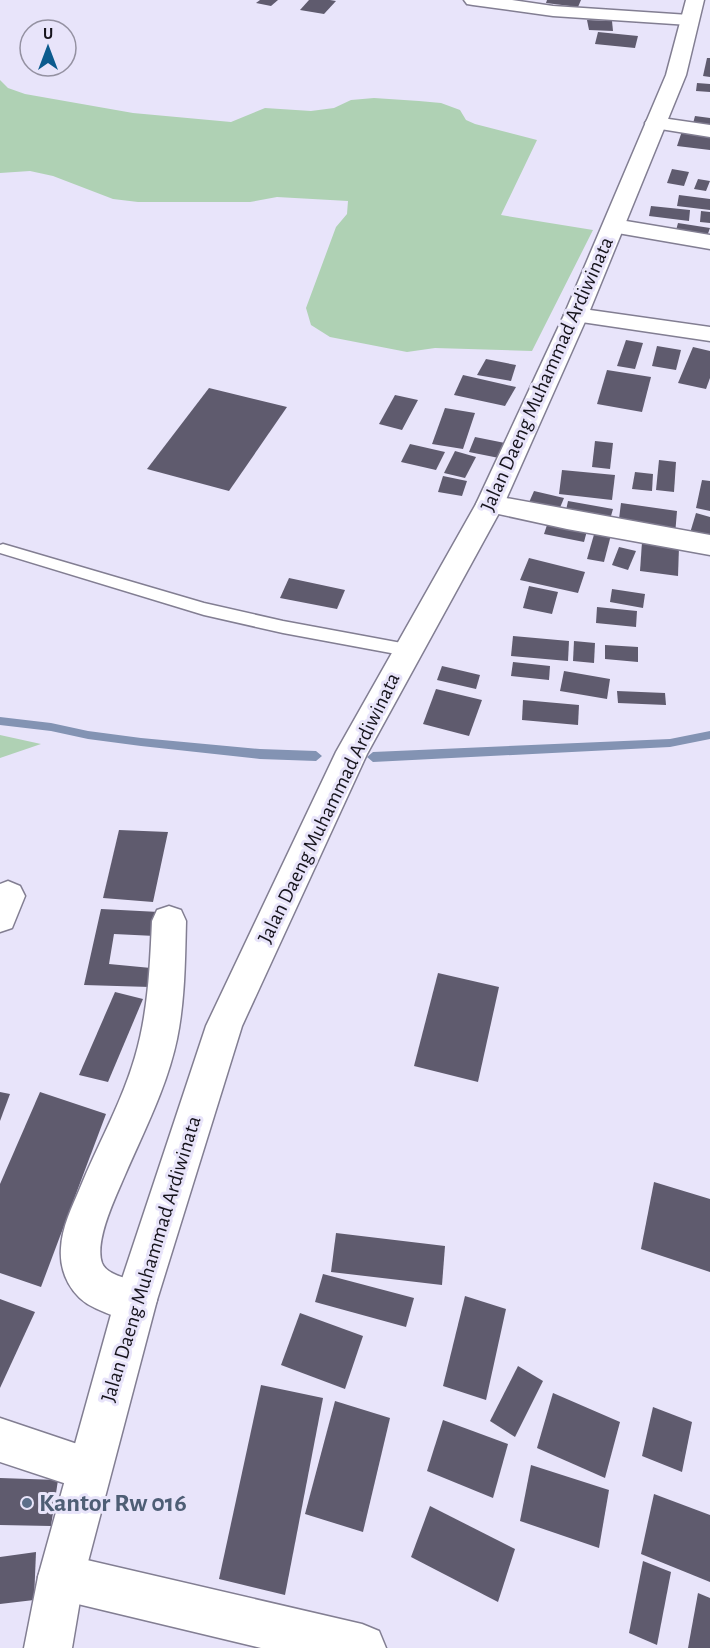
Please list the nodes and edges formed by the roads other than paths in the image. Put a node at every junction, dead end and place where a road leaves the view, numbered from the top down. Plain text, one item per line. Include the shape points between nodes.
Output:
1 (473, 0) edge
2 (691, 15) edge
3 (630, 21) dead end
4 (655, 123) junction
5 (710, 131) edge
6 (614, 226) junction
7 (710, 242) edge
8 (576, 315) junction
9 (710, 334) edge
10 (490, 504) junction
11 (710, 545) edge
12 (3, 549) dead end
13 (407, 650) junction
14 (169, 921) dead end
15 (136, 1300) junction
16 (0, 1440) edge
17 (88, 1469) junction
18 (61, 1577) junction
19 (48, 1648) edge
20 (362, 1648) edge

1 - 2 main road via 553,11
2 - 3 lane
2 - 4 main road, Jalan Daeng Muhammad Ardiwinata via 676,75
4 - 5 main road
4 - 6 main road, Jalan Daeng Muhammad Ardiwinata
6 - 7 main road
6 - 8 main road, Jalan Daeng Muhammad Ardiwinata
8 - 9 main road
8 - 10 main road, Jalan Daeng Muhammad Ardiwinata
10 - 11 main road
10 - 13 main road, Jalan Daeng Muhammad Ardiwinata
12 - 13 lane via 204,609
13 - 15 main road, Jalan Daeng Muhammad Ardiwinata via 352,752 224,1026
14 - 15 main road via 166,1005 159,1040 87,1219 81,1257 88,1279 102,1292
15 - 17 main road, Jalan Daeng Muhammad Ardiwinata
16 - 17 main road
17 - 18 main road, Jalan Daeng Muhammad Ardiwinata
18 - 19 main road, Jalan Daeng Muhammad Ardiwinata
18 - 20 main road

